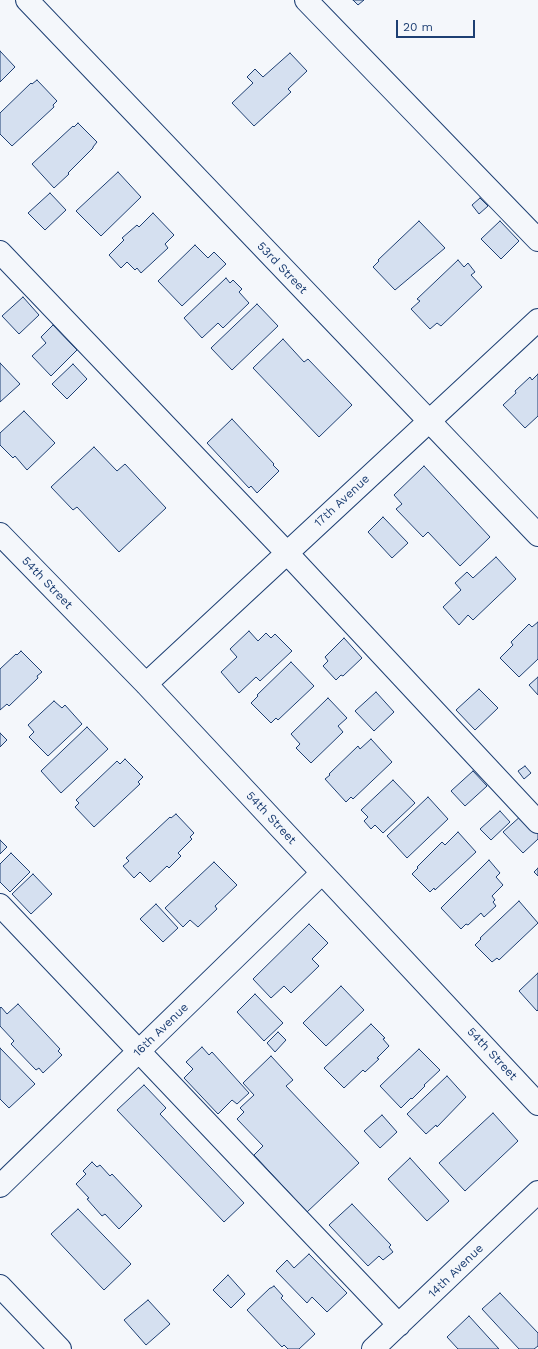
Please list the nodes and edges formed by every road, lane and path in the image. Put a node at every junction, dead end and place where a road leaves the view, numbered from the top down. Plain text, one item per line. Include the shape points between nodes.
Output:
1 (27, 0) edge
2 (306, 0) edge
3 (538, 240) edge
4 (0, 252) edge
5 (538, 320) edge
6 (429, 421) junction
7 (0, 534) edge
8 (538, 535) edge
9 (287, 552) junction
10 (146, 684) junction
11 (538, 822) edge
12 (322, 873) junction
13 (0, 905) edge
14 (139, 1051) junction
15 (538, 1104) edge
16 (0, 1186) edge
17 (538, 1192) edge
18 (0, 1286) edge
19 (399, 1325) junction
20 (60, 1349) edge
21 (373, 1349) edge

1 - 6 street, 53rd Street
2 - 3 street
4 - 9 street
5 - 6 street, 17th Avenue
6 - 8 street, 53rd Street
6 - 9 street, 17th Avenue
7 - 10 street, 54th Street
9 - 10 street, 17th Avenue
9 - 11 street
10 - 12 street, 54th Street
12 - 14 street, 16th Avenue
12 - 15 street, 54th Street
13 - 14 street
14 - 16 street, 16th Avenue
14 - 19 street
17 - 19 street, 14th Avenue
18 - 20 street
19 - 21 street, 14th Avenue

